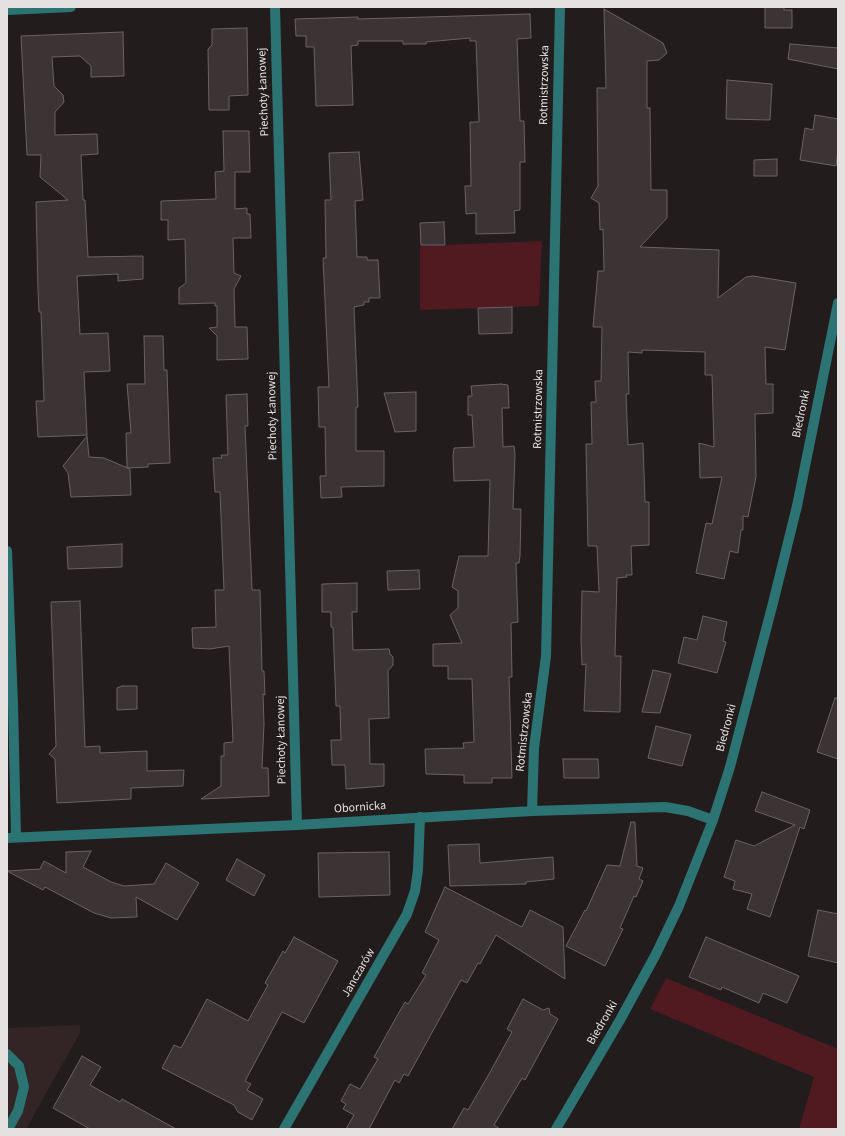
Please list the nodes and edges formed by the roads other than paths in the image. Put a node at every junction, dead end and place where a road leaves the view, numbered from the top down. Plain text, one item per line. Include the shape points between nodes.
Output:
1 (71, 7) edge
2 (274, 7) edge
3 (560, 7) edge
4 (7, 10) edge
5 (838, 303) edge
6 (7, 551) edge
7 (532, 811) junction
8 (420, 817) junction
9 (713, 820) junction
10 (297, 825) junction
11 (12, 837) edge
12 (7, 1054) edge
13 (8, 1129) edge
14 (284, 1129) edge
15 (556, 1129) edge

1 - 4 street
2 - 10 street, Piechoty Łanowej
3 - 7 street, Rotmistrzowska via 546,648 534,748
5 - 9 street, Biedronki via 797,506 730,767
6 - 11 street via 14,704
7 - 8 street, Obornicka
7 - 9 street, Obornicka via 665,807 688,811
8 - 10 street, Obornicka
8 - 14 street, Janczarów via 418,870 407,914
9 - 15 street, Biedronki via 682,900 656,954
10 - 11 street, Obornicka
12 - 13 street via 19,1066 24,1087 18,1110

